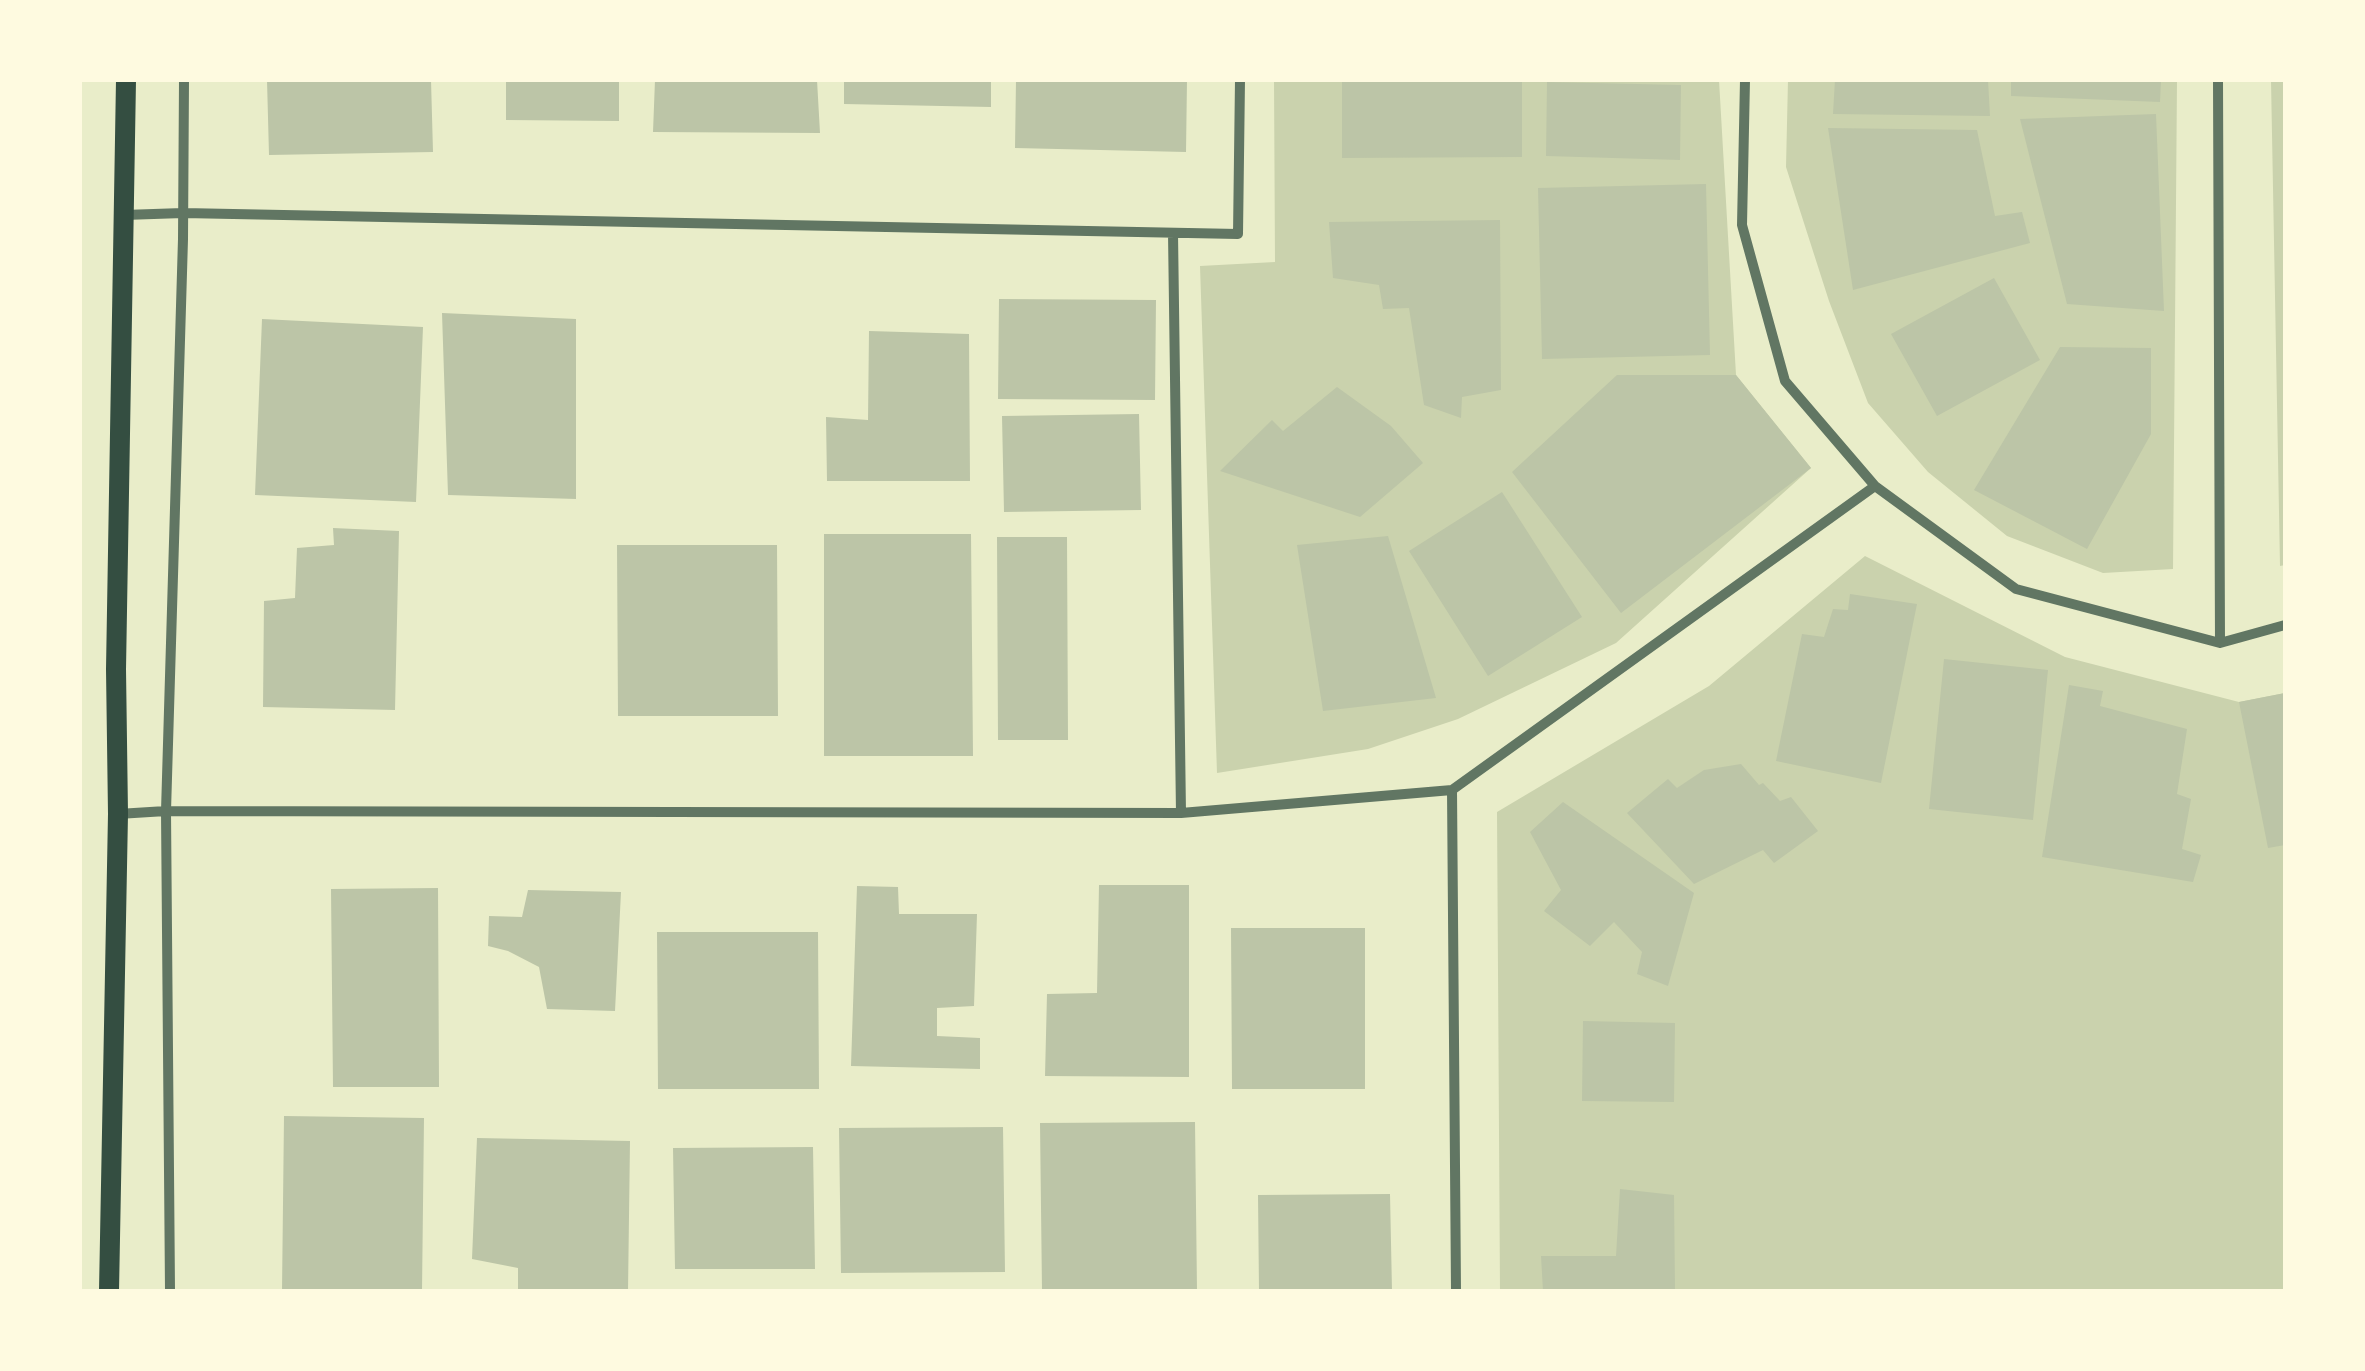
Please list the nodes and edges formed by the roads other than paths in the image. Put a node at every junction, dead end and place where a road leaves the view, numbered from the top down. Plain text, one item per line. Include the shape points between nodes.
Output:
1 (126, 80) edge
2 (184, 80) edge
3 (1240, 80) edge
4 (1745, 80) edge
5 (2218, 80) edge
6 (183, 213) junction
7 (124, 215) junction
8 (1174, 233) junction
9 (1875, 486) junction
10 (2285, 625) edge
11 (2220, 643) junction
12 (1452, 790) junction
13 (166, 811) junction
14 (118, 814) junction
15 (1181, 814) junction
16 (109, 1291) edge
17 (170, 1291) edge
18 (1456, 1291) edge

1 - 7 main road
2 - 6 street
3 - 8 street via 1238,234
4 - 9 street via 1742,225 1785,381
5 - 11 street
6 - 7 street
6 - 8 street
6 - 13 street
7 - 14 main road
8 - 15 street
9 - 11 street via 2016,590
9 - 12 street
10 - 11 street
12 - 15 street
12 - 18 street
13 - 14 street
13 - 15 street
13 - 17 street
14 - 16 main road

